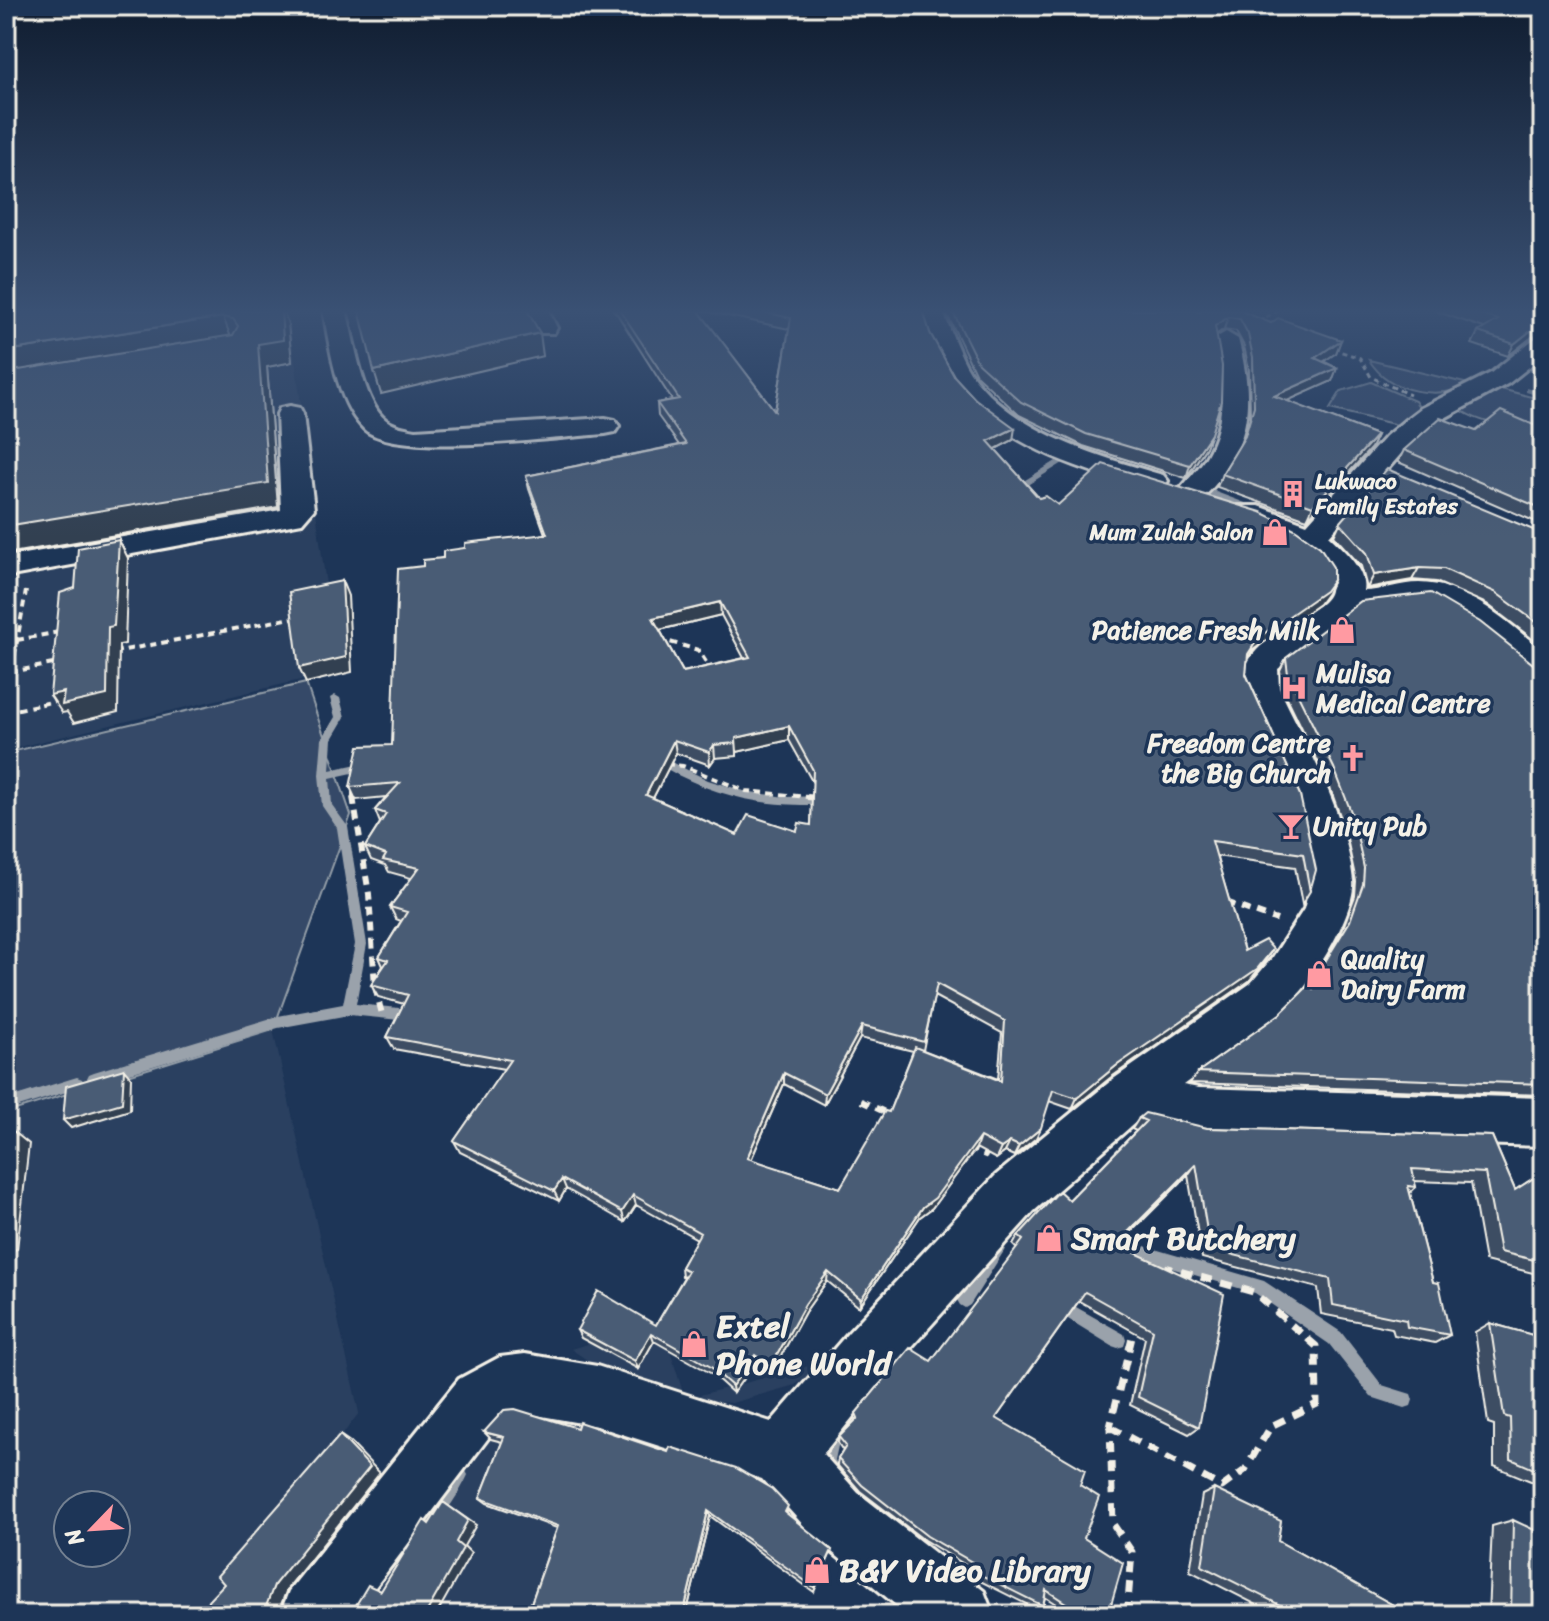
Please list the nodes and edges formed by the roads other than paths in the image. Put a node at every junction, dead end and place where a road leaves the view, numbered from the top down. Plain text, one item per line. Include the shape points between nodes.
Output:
1 (354, 386) edge
2 (970, 386) edge
3 (1238, 386) edge
4 (1485, 386) edge
5 (290, 414) dead end
6 (605, 426) dead end
7 (1378, 467) junction
8 (1407, 481) edge
9 (1193, 492) junction
10 (1312, 537) junction
11 (19, 564) edge
12 (1345, 600) junction
13 (1543, 670) edge
14 (1129, 1096) junction
15 (1543, 1122) edge
16 (782, 1456) junction
17 (313, 1615) edge
18 (960, 1615) edge

1 - 6 street via 360,409 377,426 416,438
2 - 9 street via 996,412 1065,452
3 - 9 street via 1231,437
4 - 7 street via 1431,414 1396,442
5 - 11 street via 299,509 291,517
7 - 8 street
7 - 10 street
9 - 10 street
10 - 12 street via 1343,571 1348,585
12 - 13 street via 1369,603 1433,595 1499,635
12 - 14 street via 1263,663 1259,673 1325,840 1332,892 1325,914 1267,997
14 - 15 street via 1199,1112
14 - 16 street via 1033,1175 868,1353
16 - 17 street via 654,1411 548,1387 503,1385 480,1400
16 - 18 street via 836,1515

